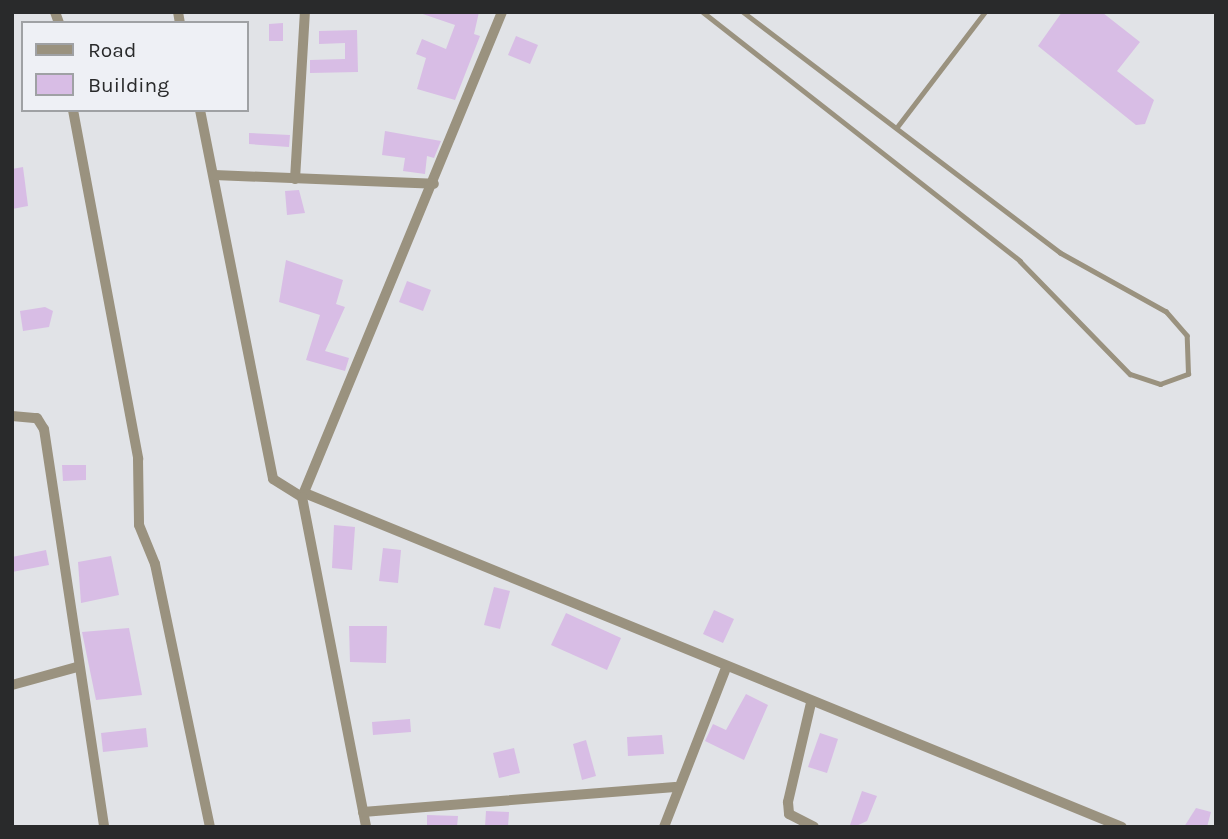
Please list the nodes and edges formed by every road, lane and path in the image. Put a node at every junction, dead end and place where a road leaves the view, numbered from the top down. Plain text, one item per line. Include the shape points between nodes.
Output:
1 (305, 12) edge
2 (502, 12) edge
3 (702, 12) edge
4 (743, 12) edge
5 (985, 12) edge
6 (74, 112) edge
7 (200, 112) edge
8 (897, 127) junction
9 (214, 175) junction
10 (295, 179) junction
11 (434, 184) junction
12 (12, 416) edge
13 (304, 496) junction
14 (77, 667) junction
15 (726, 668) junction
16 (12, 685) edge
17 (811, 704) junction
18 (675, 788) junction
19 (363, 812) junction
20 (104, 827) edge
21 (210, 827) edge
22 (366, 827) edge
23 (664, 827) edge
24 (814, 827) edge
25 (1122, 827) edge

1 - 10 street
2 - 11 street
3 - 8 lane via 1020,261 1130,374 1160,384 1188,374 1186,336 1166,312 1060,253
4 - 8 lane
5 - 8 lane
6 - 21 street via 138,459 139,525 155,564
7 - 9 street
9 - 10 street
9 - 13 street via 274,479
10 - 11 street
11 - 13 street via 373,318
12 - 14 street via 37,418 44,429
13 - 15 street
13 - 19 street
14 - 16 street
14 - 20 street
15 - 17 street
15 - 18 street
17 - 24 street via 788,802 789,814
17 - 25 street
18 - 19 street
18 - 23 street
19 - 22 street

